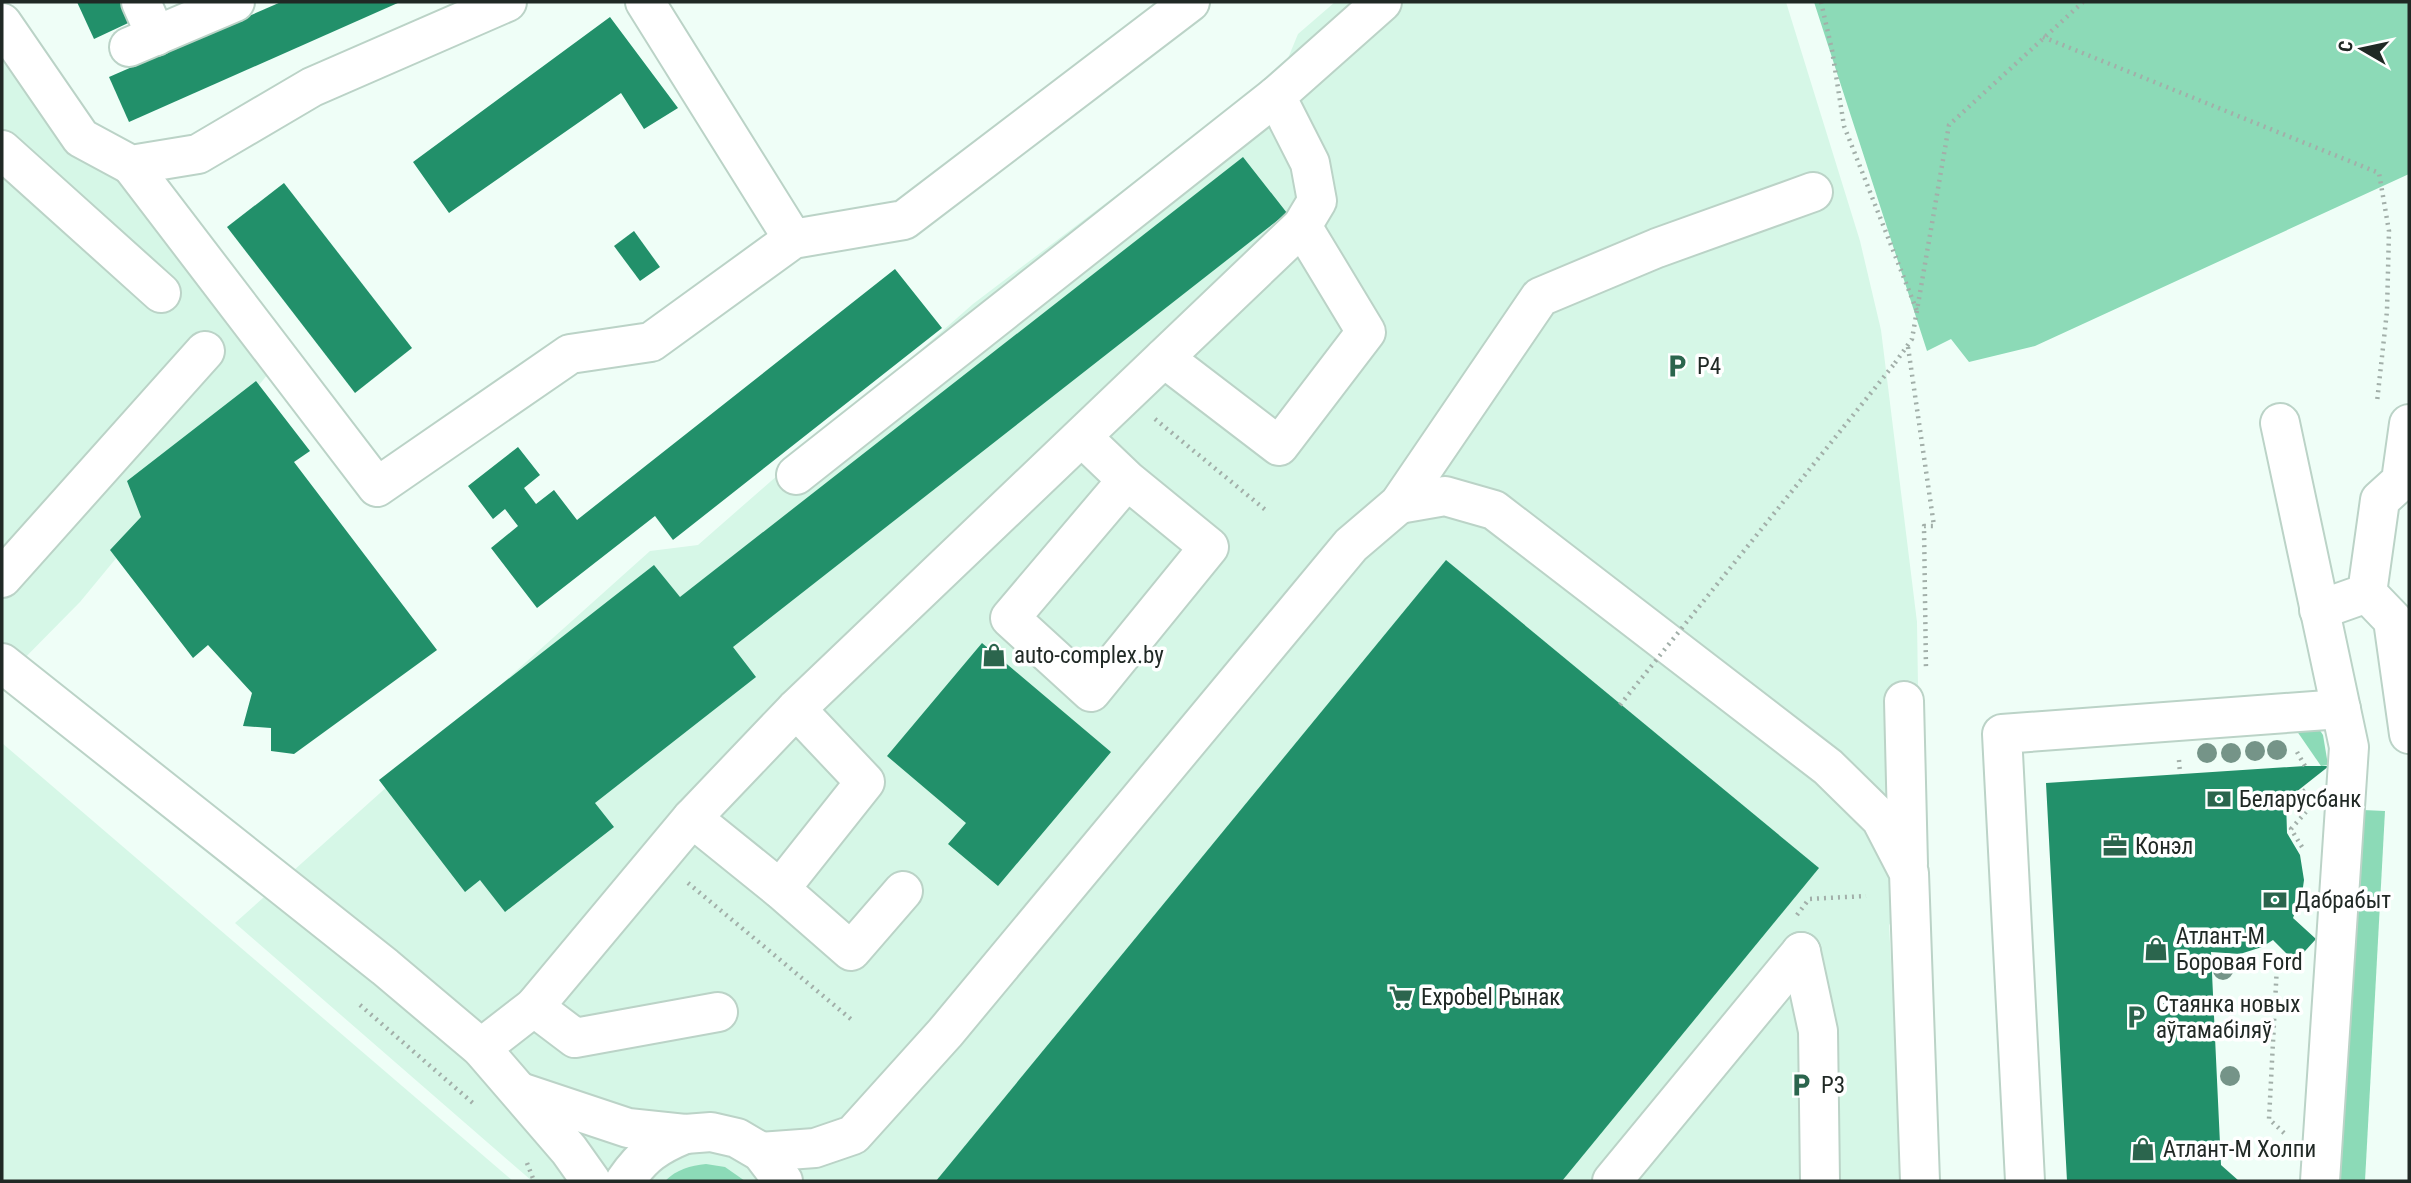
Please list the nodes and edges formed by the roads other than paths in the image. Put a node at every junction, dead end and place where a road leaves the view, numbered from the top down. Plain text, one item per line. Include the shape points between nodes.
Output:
1 (141, 2) edge
2 (235, 2) edge
3 (507, 2) edge
4 (645, 2) edge
5 (1190, 2) edge
6 (1382, 2) edge
7 (2, 23) edge
8 (1276, 96) junction
9 (2, 150) edge
10 (131, 165) junction
11 (1813, 192) dead end
12 (1302, 226) junction
13 (793, 239) junction
14 (161, 293) dead end
15 (205, 351) dead end
16 (1164, 358) junction
17 (2280, 423) dead end
18 (2409, 424) edge
19 (1082, 437) junction
20 (796, 475) dead end
21 (1127, 480) junction
22 (1399, 504) junction
23 (2, 579) edge
24 (2367, 593) junction
25 (2319, 610) junction
26 (2, 663) edge
27 (1915, 690) road end
28 (796, 709) junction
29 (2341, 709) junction
30 (2409, 734) edge
31 (692, 818) junction
32 (1909, 873) junction
33 (780, 890) junction
34 (903, 891) dead end
35 (534, 1007) junction
36 (718, 1012) dead end
37 (481, 1048) junction
38 (520, 1092) junction
39 (685, 1134) junction
40 (772, 1166) edge
41 (592, 1181) edge
42 (625, 1181) edge
43 (1612, 1181) edge
44 (1820, 1181) edge
45 (1920, 1181) edge
46 (2025, 1181) edge
47 (2320, 1181) edge

1 - 2 lane via 142,42
3 - 10 lane via 312,87 198,153
4 - 13 lane
5 - 13 lane via 904,220
6 - 8 lane
7 - 10 lane via 81,138
8 - 12 lane via 1310,163 1317,201
8 - 20 lane
9 - 14 lane
10 - 13 lane via 377,487 570,354 651,342
11 - 22 lane via 1657,248 1540,297
12 - 16 lane
12 - 16 lane via 1366,332 1279,446
15 - 23 lane
16 - 19 lane
17 - 25 lane
18 - 24 lane via 2401,481 2380,500
19 - 21 lane
19 - 28 lane
21 - 21 lane via 1209,547 1091,692 1010,618
22 - 32 lane via 1445,496 1494,510 1828,767 1881,819
22 - 40 lane via 1351,545 954,1022 853,1135
24 - 25 lane
24 - 30 lane via 2393,620
25 - 29 lane
26 - 37 lane
27 - 32 lane
28 - 31 lane
28 - 33 lane via 865,782
29 - 46 lane via 2003,734
29 - 47 lane via 2349,747
31 - 33 lane
31 - 35 lane
32 - 45 lane
33 - 34 lane via 851,951
35 - 36 lane via 576,1038
35 - 37 lane
37 - 38 lane
38 - 39 lane via 628,1128
38 - 41 lane
39 - 40 lane via 711,1132 737,1138
39 - 42 lane via 660,1144 639,1161
43 - 44 lane via 1801,953 1818,1031

